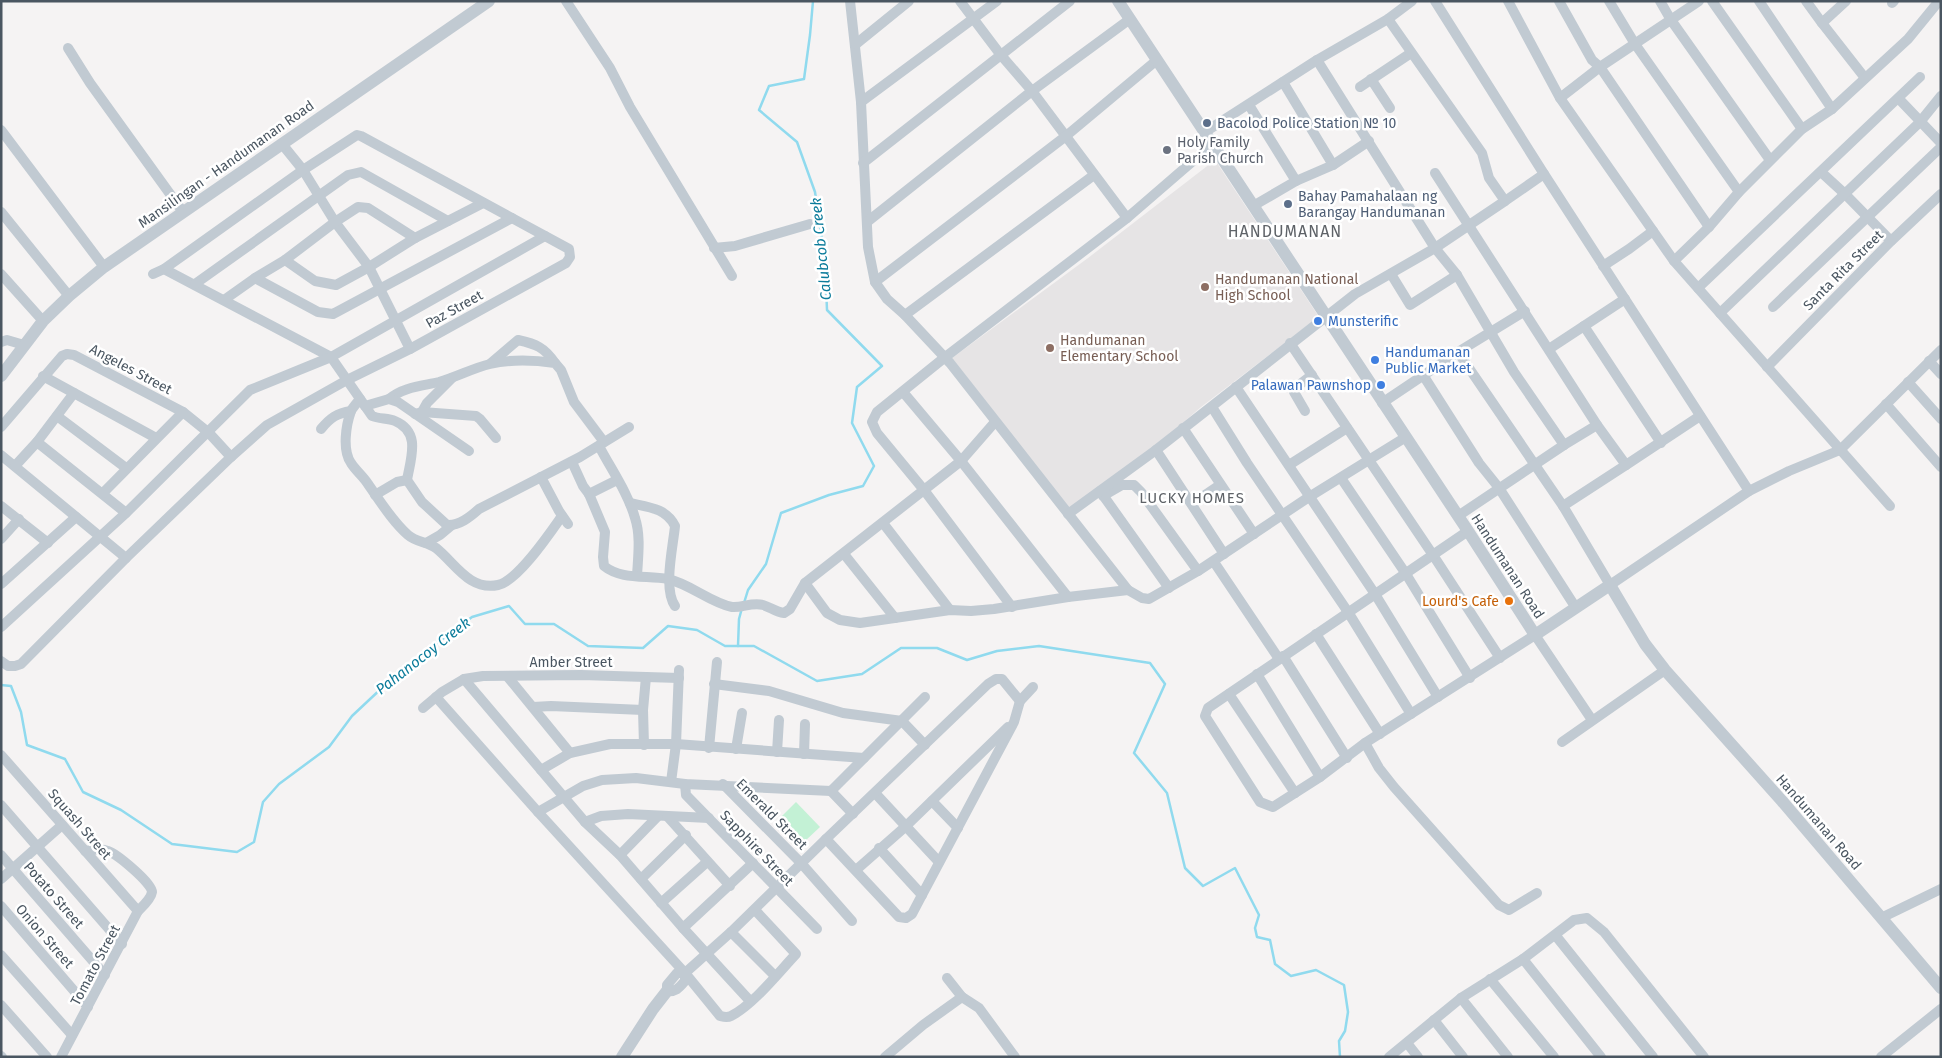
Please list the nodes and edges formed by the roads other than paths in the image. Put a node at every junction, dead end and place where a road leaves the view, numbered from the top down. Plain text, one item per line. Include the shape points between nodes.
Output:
1 (489, 1) edge
2 (566, 1) edge
3 (850, 1) edge
4 (909, 1) edge
5 (960, 1) edge
6 (998, 1) edge
7 (1070, 1) edge
8 (1118, 1) edge
9 (1412, 1) edge
10 (1436, 1) edge
11 (1508, 1) edge
12 (1559, 1) edge
13 (1609, 1) edge
14 (1660, 1) edge
15 (1699, 1) edge
16 (1712, 1) edge
17 (1759, 1) edge
18 (1806, 1) edge
19 (1846, 1) edge
20 (1939, 1) edge
21 (1130, 19) junction
22 (1388, 19) junction
23 (973, 20) junction
24 (1671, 20) junction
25 (1822, 23) junction
26 (856, 44) junction
27 (1635, 44) junction
28 (68, 48) dead end
29 (1411, 53) junction
30 (1000, 54) junction
31 (1157, 60) junction
32 (1317, 60) junction
33 (1600, 67) junction
34 (1920, 77) dead end
35 (1865, 78) junction
36 (1371, 79) junction
37 (1283, 82) junction
38 (1360, 87) dead end
39 (1032, 92) junction
40 (1941, 96) edge
41 (1560, 98) junction
42 (1899, 99) junction
43 (861, 102) junction
44 (1249, 105) junction
45 (1390, 108) dead end
46 (1832, 109) junction
47 (1920, 122) junction
48 (1802, 129) junction
49 (1, 130) edge
50 (1205, 132) junction
51 (1066, 136) junction
52 (1369, 142) junction
53 (282, 144) junction
54 (1941, 145) edge
55 (1214, 146) junction
56 (1770, 160) junction
57 (862, 163) junction
58 (1333, 165) junction
59 (303, 170) junction
60 (1821, 172) junction
61 (1435, 173) dead end
62 (1544, 174) junction
63 (1094, 175) junction
64 (1296, 181) junction
65 (1739, 192) junction
66 (1845, 194) junction
67 (1941, 194) edge
68 (319, 196) junction
69 (1505, 201) junction
70 (483, 203) junction
71 (1253, 206) junction
72 (1, 212) edge
73 (184, 212) junction
74 (1867, 217) junction
75 (512, 218) junction
76 (1127, 218) junction
77 (448, 221) junction
78 (335, 222) junction
79 (867, 222) junction
80 (810, 224) dead end
81 (1469, 226) junction
82 (1709, 226) junction
83 (1653, 231) junction
84 (545, 236) junction
85 (415, 238) junction
86 (1891, 242) junction
87 (714, 248) junction
88 (1435, 248) junction
89 (285, 260) junction
90 (1674, 261) junction
91 (1603, 266) junction
92 (104, 267) junction
93 (369, 267) junction
94 (164, 269) junction
95 (1, 274) edge
96 (153, 274) dead end
97 (1391, 274) junction
98 (732, 276) dead end
99 (1457, 276) junction
100 (255, 278) junction
101 (875, 282) junction
102 (195, 284) junction
103 (1698, 288) junction
104 (380, 290) junction
105 (69, 296) junction
106 (1625, 299) junction
107 (224, 300) junction
108 (1773, 307) dead end
109 (1525, 312) junction
110 (1720, 314) junction
111 (905, 315) junction
112 (1325, 316) junction
113 (395, 320) junction
114 (43, 321) junction
115 (1584, 326) junction
116 (1490, 332) junction
117 (1, 342) edge
118 (1290, 343) junction
119 (24, 345) junction
120 (410, 349) junction
121 (1549, 349) junction
122 (1941, 350) edge
123 (1458, 352) junction
124 (331, 356) junction
125 (944, 358) junction
126 (1929, 361) junction
127 (555, 363) junction
128 (489, 364) junction
129 (1767, 367) junction
130 (1941, 374) edge
131 (1312, 375) junction
132 (1423, 375) junction
133 (1, 376) edge
134 (43, 376) junction
135 (453, 377) junction
136 (347, 380) junction
137 (1908, 382) junction
138 (1236, 387) junction
139 (903, 392) junction
140 (74, 393) junction
141 (390, 399) junction
142 (362, 402) junction
143 (1382, 403) junction
144 (1886, 404) junction
145 (1212, 406) junction
146 (351, 411) junction
147 (1305, 411) dead end
148 (183, 412) junction
149 (419, 413) junction
150 (57, 416) junction
151 (1700, 416) junction
152 (1941, 419) edge
153 (995, 422) junction
154 (1597, 425) junction
155 (1, 427) edge
156 (629, 427) dead end
157 (1184, 428) junction
158 (1347, 428) junction
159 (321, 429) dead end
160 (209, 433) junction
161 (156, 438) junction
162 (496, 438) dead end
163 (1406, 438) junction
164 (37, 442) junction
165 (1661, 443) junction
166 (601, 444) junction
167 (1564, 445) junction
168 (1156, 450) junction
169 (1840, 450) junction
170 (469, 451) dead end
171 (1, 455) edge
172 (231, 457) junction
173 (961, 461) junction
174 (1369, 461) junction
175 (572, 462) junction
176 (1289, 465) junction
177 (1626, 465) junction
178 (15, 466) junction
179 (1534, 466) junction
180 (1941, 467) edge
181 (126, 468) junction
182 (541, 477) junction
183 (1341, 478) junction
184 (407, 480) junction
185 (617, 480) junction
186 (1220, 485) junction
187 (1499, 488) junction
188 (924, 490) junction
189 (1749, 491) junction
190 (103, 493) junction
191 (1102, 493) junction
192 (589, 494) junction
193 (375, 495) junction
194 (1309, 497) junction
195 (630, 503) junction
196 (1192, 504) junction
197 (1, 506) edge
198 (1563, 506) junction
199 (1890, 506) dead end
200 (126, 514) junction
201 (1068, 514) junction
202 (1282, 516) junction
203 (1458, 516) junction
204 (76, 517) junction
205 (19, 519) junction
206 (883, 523) junction
207 (452, 525) junction
208 (1468, 530) junction
209 (1254, 534) junction
210 (101, 537) junction
211 (1, 539) edge
212 (48, 543) junction
213 (426, 543) junction
214 (844, 554) junction
215 (1224, 554) junction
216 (1433, 555) junction
217 (126, 558) junction
218 (1214, 562) junction
219 (1198, 571) junction
220 (1406, 574) junction
221 (637, 576) junction
222 (670, 580) junction
223 (806, 583) junction
224 (1, 584) edge
225 (1610, 585) junction
226 (1169, 588) junction
227 (1128, 590) junction
228 (1375, 594) junction
229 (1068, 597) junction
230 (674, 606) dead end
231 (1012, 607) junction
232 (1576, 608) junction
233 (950, 610) junction
234 (1348, 612) junction
235 (895, 618) junction
236 (2, 624) edge
237 (1316, 634) junction
238 (1535, 635) junction
239 (1281, 657) junction
240 (1500, 658) junction
241 (1, 661) edge
242 (717, 662) dead end
243 (1664, 670) junction
244 (1257, 674) junction
245 (507, 676) junction
246 (646, 677) junction
247 (1470, 678) junction
248 (464, 679) junction
249 (714, 684) junction
250 (1033, 687) dead end
251 (1228, 694) junction
252 (436, 697) junction
253 (925, 697) dead end
254 (1438, 697) junction
255 (1020, 701) junction
256 (532, 707) junction
257 (423, 708) dead end
258 (643, 710) junction
259 (742, 713) dead end
260 (1411, 714) junction
261 (778, 720) dead end
262 (1592, 720) junction
263 (902, 722) junction
264 (1014, 722) junction
265 (804, 724) dead end
266 (1380, 734) junction
267 (1562, 742) dead end
268 (1365, 743) junction
269 (676, 744) junction
270 (644, 745) junction
271 (925, 745) junction
272 (709, 748) junction
273 (736, 749) junction
274 (777, 752) junction
275 (570, 753) junction
276 (804, 754) junction
277 (1, 755) edge
278 (864, 758) junction
279 (1346, 758) junction
280 (541, 770) junction
281 (1320, 778) junction
282 (672, 782) junction
283 (685, 784) junction
284 (724, 784) junction
285 (831, 791) junction
286 (875, 793) junction
287 (1295, 793) junction
288 (564, 797) junction
289 (932, 801) junction
290 (1, 804) edge
291 (538, 812) junction
292 (853, 814) junction
293 (663, 816) junction
294 (709, 818) junction
295 (585, 822) junction
296 (62, 825) junction
297 (905, 827) junction
298 (958, 828) junction
299 (686, 836) junction
300 (826, 838) junction
301 (38, 846) junction
302 (878, 848) junction
303 (85, 851) junction
304 (1, 855) edge
305 (620, 856) junction
306 (707, 862) junction
307 (940, 862) junction
308 (753, 863) junction
309 (801, 864) junction
310 (13, 868) junction
311 (856, 870) junction
312 (1, 879) edge
313 (640, 879) junction
314 (730, 886) junction
315 (777, 888) junction
316 (1941, 889) edge
317 (1537, 893) dead end
318 (922, 895) junction
319 (661, 904) junction
320 (1, 906) edge
321 (755, 910) junction
322 (138, 911) junction
323 (1881, 918) junction
324 (852, 921) dead end
325 (683, 928) junction
326 (817, 929) dead end
327 (731, 932) junction
328 (1556, 936) junction
329 (122, 944) junction
330 (706, 954) junction
331 (1, 955) edge
332 (1523, 959) junction
333 (685, 973) junction
334 (105, 975) junction
335 (775, 976) junction
336 (947, 978) dead end
337 (1490, 979) junction
338 (1941, 988) edge
339 (667, 991) joint
340 (962, 997) junction
341 (1461, 998) junction
342 (750, 1002) junction
343 (1, 1005) edge
344 (88, 1007) junction
345 (1941, 1009) edge
346 (1434, 1020) junction
347 (72, 1035) junction
348 (1407, 1042) junction
349 (47, 1057) edge
350 (60, 1057) edge
351 (622, 1057) edge
352 (885, 1057) edge
353 (1015, 1057) edge
354 (1389, 1057) edge
355 (1418, 1057) edge
356 (1463, 1057) edge
357 (1508, 1057) edge
358 (1554, 1057) edge
359 (1601, 1057) edge
360 (1653, 1057) edge
361 (1704, 1057) edge
362 (1881, 1057) edge

1 - 53 street, Mansilingan - Handumanan Road
2 - 87 street via 610,68
3 - 26 street
4 - 26 street
5 - 23 street
6 - 23 street
7 - 30 street
8 - 21 street, Handumanan Road
9 - 22 street
10 - 62 street
11 - 41 street
12 - 33 street via 1592,60
13 - 27 street
14 - 24 street
15 - 24 street
16 - 48 street
17 - 46 street
18 - 25 street
19 - 25 street
20 - 35 street via 1908,39
21 - 31 street, Handumanan Road
21 - 39 street
22 - 29 street
22 - 32 street
23 - 30 street
23 - 43 street
24 - 27 street
24 - 56 street
25 - 35 street
26 - 43 street
27 - 33 street
27 - 65 street
28 - 73 street
29 - 36 street
29 - 69 street via 1482,153 1489,178
30 - 39 street
30 - 57 street
31 - 50 street, Handumanan Road
31 - 51 street
32 - 37 street
32 - 52 street
33 - 41 street
33 - 82 street
34 - 42 street
35 - 46 street
36 - 38 street
36 - 45 street
37 - 44 street
37 - 58 street
39 - 51 street
39 - 79 street
40 - 47 street
41 - 83 street
42 - 47 street
42 - 60 street
43 - 57 street
44 - 50 street
44 - 64 street
46 - 48 street
47 - 54 street
47 - 66 street
48 - 56 street
49 - 92 street
50 - 55 street, Handumanan Road
51 - 63 street
51 - 101 street
52 - 58 street
52 - 88 street
53 - 59 street
53 - 73 street, Mansilingan - Handumanan Road
54 - 74 street
55 - 71 street, Handumanan Road
55 - 76 street
56 - 65 street
57 - 79 street
58 - 64 street
59 - 68 street
59 - 70 street via 353,136 361,136
59 - 94 street
60 - 66 street
60 - 103 street
61 - 81 street
62 - 69 street
62 - 91 street
63 - 76 street
63 - 111 street
64 - 71 street
65 - 82 street
66 - 74 street
66 - 110 street
67 - 86 street, Santa Rita Street
68 - 77 street via 348,175 361,172
68 - 78 street
68 - 102 street
69 - 81 street
70 - 75 street
70 - 77 street
71 - 112 street, Handumanan Road
72 - 105 street
73 - 92 street, Mansilingan - Handumanan Road
74 - 86 street
74 - 108 street
75 - 84 street
75 - 104 street
76 - 125 street
77 - 85 street
78 - 85 street via 363,206
78 - 89 street
78 - 93 street
79 - 101 street
80 - 87 street via 735,246
81 - 88 street
81 - 109 street
82 - 90 street
83 - 90 street
83 - 91 street
84 - 113 street
84 - 120 street, Paz Street via 569,250 570,257 566,263
85 - 93 street
86 - 129 street, Santa Rita Street
87 - 98 street
88 - 97 street
88 - 99 street
89 - 93 street via 315,281 336,285
89 - 100 street
90 - 103 street
91 - 106 street
92 - 105 street, Mansilingan - Handumanan Road
93 - 104 street
94 - 96 street
94 - 102 street
95 - 114 street
97 - 99 street via 1410,304
97 - 112 street
99 - 116 street
100 - 104 street via 318,312 333,314
100 - 107 street
101 - 111 street
102 - 107 street
103 - 110 street
104 - 113 street
105 - 114 street, Mansilingan - Handumanan Road
106 - 115 street
106 - 151 street
107 - 124 street
109 - 116 street
109 - 121 street
110 - 129 street
111 - 125 street
112 - 118 street
112 - 143 street, Handumanan Road
113 - 120 street
113 - 124 street
114 - 119 street, Mansilingan - Handumanan Road
115 - 121 street
115 - 165 street
116 - 123 street
116 - 167 street
117 - 119 street via 7,340
118 - 131 street
118 - 138 street
119 - 133 street, Mansilingan - Handumanan Road
120 - 136 street, Paz Street
121 - 154 street
122 - 126 street
123 - 132 street
123 - 179 street
124 - 136 street
124 - 160 street via 250,390
125 - 139 street
125 - 153 street
126 - 130 street
126 - 137 street
127 - 128 street
127 - 128 street via 536,344 518,340
127 - 166 street via 574,402
128 - 135 street
129 - 169 street
131 - 147 street via 1294,389
131 - 158 street
132 - 143 street
132 - 187 street via 1479,463
134 - 140 street
134 - 148 street, Angeles Street via 62,356 74,355
134 - 155 street, Angeles Street
135 - 141 street via 396,393
135 - 149 street
136 - 142 street
136 - 172 street, Paz Street via 267,426
137 - 144 street
137 - 152 street
138 - 145 street
138 - 176 street
139 - 173 street
139 - 188 street via 877,412 872,422 877,433
140 - 150 street
140 - 161 street
141 - 142 street
141 - 149 street
142 - 146 street
142 - 184 street via 372,416 393,420 410,432 413,440
143 - 163 street, Handumanan Road
144 - 169 street
144 - 180 street
145 - 157 street
145 - 202 street
146 - 159 street via 329,418
146 - 193 street via 346,448 350,462
148 - 160 street, Angeles Street
148 - 161 street
149 - 162 street via 476,416
149 - 170 street
150 - 164 street
150 - 181 street
151 - 165 street
151 - 189 street
153 - 173 street
153 - 201 street
154 - 167 street
154 - 177 street
156 - 166 street
157 - 168 street
157 - 186 street
158 - 174 street
158 - 176 street
160 - 172 street, Angeles Street
160 - 200 street
161 - 181 street
163 - 174 street
163 - 203 street, Handumanan Road
164 - 178 street
164 - 190 street
165 - 177 street
166 - 175 street
166 - 185 street
167 - 179 street
168 - 191 street
168 - 196 street
169 - 189 street
169 - 199 street
171 - 178 street
172 - 217 street, Paz Street
173 - 188 street
173 - 229 street
174 - 183 street
174 - 216 street
175 - 182 street
175 - 192 street
176 - 194 street
177 - 198 street
178 - 204 street
179 - 187 street
179 - 198 street
181 - 190 street
182 - 207 street
182 - 213 street via 565,520 511,578 499,585 475,583
183 - 194 street
183 - 220 street
184 - 193 street
184 - 207 street via 428,508 447,525
185 - 192 street
185 - 195 street
186 - 196 street
186 - 209 street
187 - 203 street
187 - 232 street
188 - 206 street
188 - 231 street
189 - 225 street
190 - 200 street
191 - 201 street
191 - 219 street via 1122,485 1134,485
191 - 226 street
192 - 221 street via 605,532 604,566 611,572
193 - 213 street via 408,535
194 - 202 street
194 - 228 street
195 - 221 street via 638,532
195 - 222 street via 650,507 671,518 675,526
196 - 215 street
197 - 205 street
198 - 225 street
200 - 210 street
201 - 227 street
202 - 209 street
202 - 234 street
203 - 208 street, Handumanan Road
204 - 210 street
204 - 212 street
205 - 211 street
205 - 212 street
206 - 214 street
206 - 233 street
207 - 213 street
208 - 216 street
208 - 238 street, Handumanan Road
209 - 215 street
210 - 217 street
210 - 236 street
212 - 224 street
214 - 223 street
214 - 235 street
215 - 218 street
216 - 220 street
216 - 240 street
217 - 241 street, Paz Street via 20,664 8,666
218 - 219 street
218 - 239 street
219 - 226 street
220 - 228 street
220 - 247 street
221 - 222 street
222 - 223 street via 733,607 762,605 784,613
222 - 230 street via 670,600
223 - 235 street via 827,613 840,620 860,623
225 - 232 street, Handumanan Road
225 - 243 street, Handumanan Road
226 - 227 street via 1149,599
227 - 229 street
228 - 234 street
228 - 254 street
229 - 231 street
231 - 233 street
232 - 238 street, Handumanan Road
233 - 235 street
234 - 237 street
234 - 260 street
237 - 239 street
237 - 266 street
238 - 240 street
238 - 262 street
239 - 244 street
239 - 279 street
240 - 247 street
242 - 249 street
243 - 262 street
243 - 323 street, Handumanan Road via 1782,801
244 - 251 street
244 - 281 street
245 - 246 street, Amber Street
245 - 248 street, Amber Street
245 - 256 street
246 - 258 street
246 - 269 street, Amber Street via 679,674
247 - 254 street
248 - 252 street
248 - 280 street
249 - 263 street via 770,691 843,713
249 - 272 street
250 - 255 street
251 - 287 street
251 - 287 street via 1208,708 1205,716 1260,802 1273,808
252 - 257 street
252 - 291 street
253 - 263 street
254 - 260 street
255 - 264 street
255 - 271 street via 1002,679 996,679
256 - 258 street
256 - 275 street
258 - 270 street
259 - 273 street
260 - 266 street
261 - 274 street
262 - 267 street
263 - 271 street
263 - 278 street
264 - 289 street
264 - 298 street
265 - 276 street
266 - 268 street
268 - 279 street
268 - 317 street via 1394,787 1499,905 1509,910
269 - 270 street
269 - 272 street
269 - 282 street
270 - 275 street via 610,744
271 - 286 street
272 - 273 street
273 - 274 street
274 - 276 street
275 - 280 street
276 - 278 street
277 - 296 street, Squash Street
278 - 285 street
279 - 281 street
280 - 288 street
281 - 287 street
282 - 283 street
282 - 288 street via 636,778 602,780
283 - 284 street
283 - 294 street, Sapphire Street via 686,795
284 - 285 street
284 - 309 street, Emerald Street
285 - 292 street
286 - 292 street
286 - 297 street
288 - 291 street
288 - 295 street
289 - 297 street
289 - 298 street
290 - 301 street
291 - 333 street
292 - 300 street
293 - 294 street
293 - 295 street via 611,814
293 - 299 street
293 - 305 street
294 - 308 street, Sapphire Street
295 - 305 street
296 - 301 street
296 - 303 street, Squash Street
297 - 302 street
297 - 307 street
298 - 307 street
299 - 306 street
299 - 313 street
300 - 309 street
300 - 311 street
301 - 310 street
301 - 329 street
302 - 311 street
302 - 318 street
303 - 322 street, Squash Street
303 - 322 street, Tomato Street via 109,851 150,887 149,900
304 - 310 street, Potato Street
305 - 313 street
306 - 314 street
306 - 319 street
307 - 318 street
308 - 314 street
308 - 315 street, Sapphire Street
309 - 315 street
309 - 324 street, Emerald Street
310 - 312 street
310 - 334 street, Potato Street
311 - 318 street via 898,917 906,918 912,914
313 - 319 street
314 - 325 street
315 - 321 street
315 - 326 street, Sapphire Street
316 - 323 street
319 - 325 street
320 - 344 street, Onion Street
321 - 327 street
321 - 335 street via 796,954
322 - 329 street, Tomato Street
323 - 338 street, Handumanan Road
325 - 330 street
327 - 330 street
327 - 335 street
328 - 332 street
328 - 360 street
328 - 361 street via 1574,920 1587,918 1604,932
329 - 334 street, Tomato Street
330 - 333 street
330 - 342 street
331 - 347 street
332 - 337 street
332 - 359 street
333 - 339 street via 685,981 678,989
333 - 342 street via 720,1016 731,1016
334 - 344 street, Tomato Street
335 - 342 street
336 - 340 street
337 - 341 street
337 - 358 street
339 - 351 street
340 - 352 street
340 - 353 street via 979,1008
341 - 346 street
341 - 357 street
343 - 349 street
344 - 347 street, Tomato Street
345 - 362 street
346 - 348 street
346 - 356 street
347 - 350 street, Tomato Street
348 - 354 street
348 - 355 street

